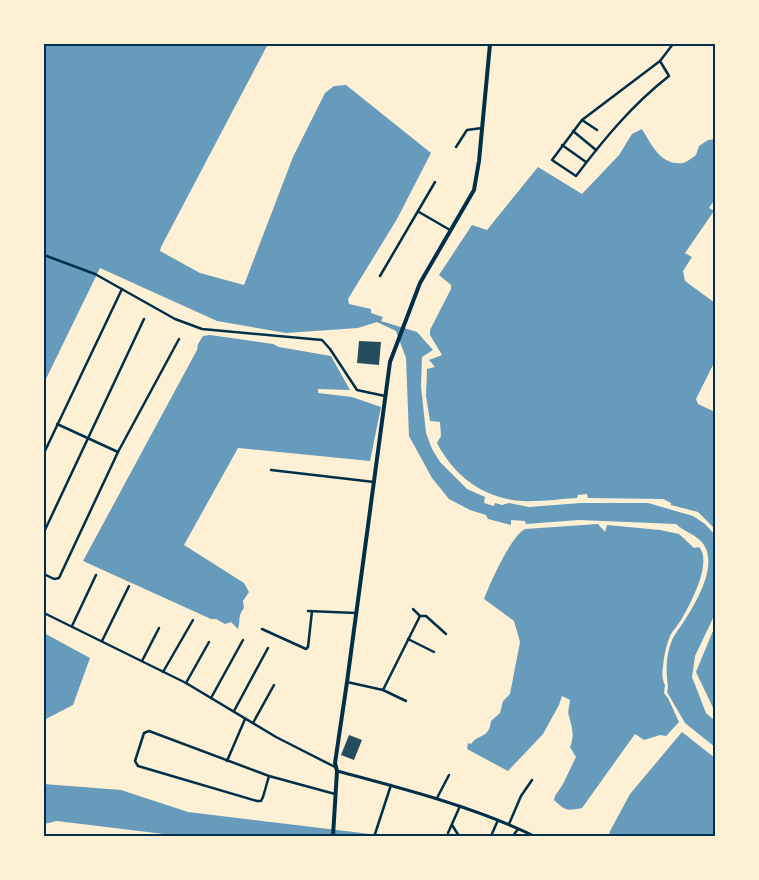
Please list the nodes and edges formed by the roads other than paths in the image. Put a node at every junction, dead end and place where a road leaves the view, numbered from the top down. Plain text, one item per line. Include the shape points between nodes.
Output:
1 (490, 44) edge
2 (673, 44) edge
3 (660, 61) junction
4 (582, 120) junction
5 (482, 128) junction
6 (597, 130) dead end
7 (573, 131) junction
8 (562, 145) junction
9 (456, 147) dead end
10 (596, 150) junction
11 (586, 162) junction
12 (435, 182) dead end
13 (419, 212) junction
14 (451, 231) junction
15 (44, 254) edge
16 (380, 276) dead end
17 (122, 289) junction
18 (144, 319) dead end
19 (179, 338) dead end
20 (385, 396) junction
21 (57, 424) junction
22 (44, 439) edge
23 (88, 439) junction
24 (49, 442) junction
25 (118, 452) junction
26 (44, 453) edge
27 (271, 470) dead end
28 (374, 482) junction
29 (44, 532) edge
30 (44, 574) edge
31 (96, 575) dead end
32 (129, 586) dead end
33 (413, 609) dead end
34 (308, 611) dead end
35 (312, 611) junction
36 (44, 613) edge
37 (356, 613) junction
38 (420, 616) junction
39 (193, 620) dead end
40 (72, 626) junction
41 (159, 628) dead end
42 (262, 629) dead end
43 (446, 634) dead end
44 (408, 639) junction
45 (243, 640) dead end
46 (102, 641) junction
47 (209, 642) dead end
48 (268, 648) dead end
49 (434, 652) dead end
50 (142, 661) junction
51 (163, 672) junction
52 (347, 682) junction
53 (186, 684) junction
54 (274, 685) dead end
55 (383, 690) junction
56 (211, 698) junction
57 (406, 701) dead end
58 (234, 712) junction
59 (246, 719) junction
60 (254, 723) junction
61 (226, 761) junction
62 (336, 769) junction
63 (449, 775) dead end
64 (269, 776) junction
65 (532, 780) dead end
66 (391, 785) junction
67 (336, 794) junction
68 (437, 798) junction
69 (460, 806) junction
70 (498, 820) junction
71 (508, 824) junction
72 (452, 825) junction
73 (518, 828) junction
74 (448, 833) dead end
75 (374, 834) dead end
76 (333, 836) edge
77 (459, 836) edge
78 (491, 836) edge
79 (513, 836) edge
80 (534, 836) edge

1 - 5 main road
2 - 3 street
3 - 4 street
3 - 10 street via 669,76 645,95
4 - 6 street
4 - 7 street
5 - 9 street via 467,130
5 - 14 main road via 474,190
7 - 8 street
7 - 10 street
8 - 11 street
8 - 11 street via 552,160 576,176
10 - 11 street
12 - 13 street
13 - 14 street
13 - 16 street
14 - 20 main road via 420,283 406,316 390,362
15 - 17 street via 88,271
17 - 20 street via 175,319 202,329 322,340 357,390
17 - 21 street
18 - 23 street
19 - 25 street
20 - 28 main road
21 - 23 street
21 - 24 street
22 - 24 street
23 - 25 street
23 - 29 street
24 - 26 street
25 - 30 street via 57,580
27 - 28 street
28 - 37 main road
31 - 40 street
32 - 46 street
33 - 38 street
34 - 35 street
35 - 37 street
35 - 42 street via 306,649
36 - 40 street
37 - 52 main road
38 - 43 street via 426,616
38 - 44 street
39 - 51 street
40 - 46 street
41 - 50 street
44 - 49 street
44 - 55 street
45 - 56 street
46 - 50 street
47 - 53 street
48 - 58 street
50 - 51 street
51 - 53 street
52 - 55 street
52 - 62 main road via 334,763
53 - 56 street
54 - 60 street
55 - 57 street
56 - 58 street
58 - 59 street
59 - 60 street
59 - 61 street
60 - 62 street
61 - 64 street
61 - 64 street via 149,731 144,733 135,761 138,766 257,801 264,797
62 - 66 street
62 - 67 main road
63 - 68 street
64 - 67 street
65 - 71 street
66 - 68 street
66 - 75 street
67 - 76 main road
68 - 69 street
69 - 70 street
69 - 72 street
70 - 71 street
70 - 78 street
71 - 73 street
72 - 74 street
72 - 77 street
73 - 79 street
73 - 80 street

